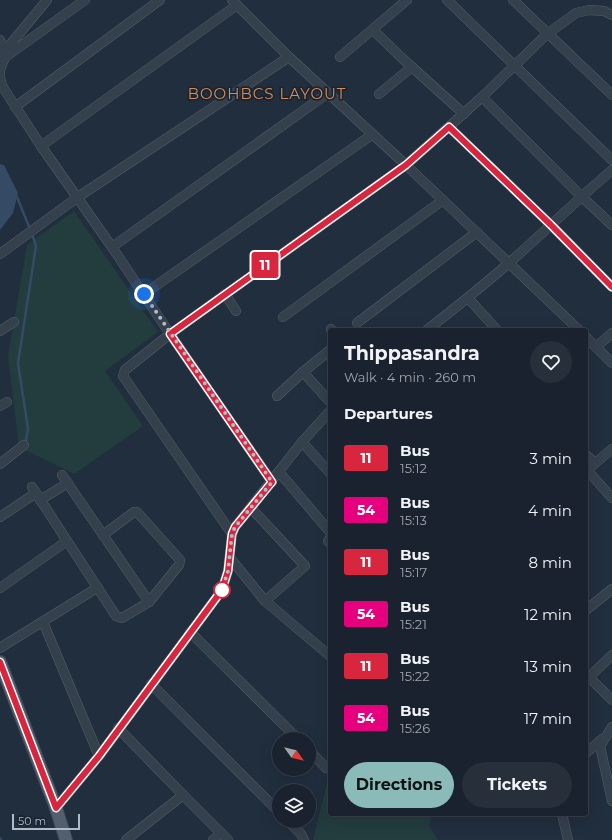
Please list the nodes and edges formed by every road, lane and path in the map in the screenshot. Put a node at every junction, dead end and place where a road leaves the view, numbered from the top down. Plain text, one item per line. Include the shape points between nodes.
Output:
1 (47, 0) edge
2 (85, 0) edge
3 (160, 0) edge
4 (407, 0) edge
5 (447, 0) edge
6 (513, 0) edge
7 (235, 2) edge
8 (612, 14) edge
9 (373, 30) junction
10 (547, 34) junction
11 (0, 41) edge
12 (4, 55) junction
13 (289, 57) junction
14 (340, 57) dead end
15 (515, 66) junction
16 (412, 67) junction
17 (0, 72) edge
18 (0, 77) edge
19 (328, 93) junction
20 (379, 94) dead end
21 (612, 95) edge
22 (482, 97) junction
23 (15, 107) junction
24 (464, 114) junction
25 (449, 127) junction
26 (373, 134) junction
27 (41, 146) junction
28 (612, 160) edge
29 (406, 165) junction
30 (612, 170) edge
31 (581, 196) junction
32 (78, 197) junction
33 (443, 200) junction
34 (551, 225) junction
35 (612, 225) edge
36 (477, 232) junction
37 (112, 248) junction
38 (0, 254) edge
39 (510, 263) junction
40 (612, 287) edge
41 (144, 294) junction
42 (225, 294) junction
43 (468, 298) junction
44 (236, 311) dead end
45 (284, 317) dead end
46 (14, 322) dead end
47 (357, 323) dead end
48 (433, 328) edge
49 (495, 328) edge
50 (577, 328) edge
51 (0, 331) edge
52 (612, 333) edge
53 (170, 334) junction
54 (588, 340) edge
55 (596, 347) junction
56 (328, 352) edge
57 (612, 363) edge
58 (303, 372) junction
59 (277, 396) dead end
60 (328, 400) edge
61 (328, 413) edge
62 (302, 442) junction
63 (24, 445) dead end
64 (612, 449) edge
65 (588, 457) edge
66 (595, 463) junction
67 (0, 464) edge
68 (588, 468) edge
69 (328, 471) edge
70 (279, 472) junction
71 (588, 472) edge
72 (62, 475) dead end
73 (272, 482) junction
74 (68, 484) junction
75 (36, 493) junction
76 (612, 498) edge
77 (251, 508) junction
78 (0, 517) edge
79 (328, 530) edge
80 (232, 534) junction
81 (103, 535) junction
82 (67, 541) junction
83 (230, 558) junction
84 (0, 588) edge
85 (612, 589) edge
86 (92, 591) dead end
87 (265, 601) junction
88 (149, 602) junction
89 (588, 607) edge
90 (43, 622) junction
91 (190, 632) junction
92 (0, 648) edge
93 (328, 654) edge
94 (612, 654) edge
95 (0, 662) edge
96 (588, 676) edge
97 (588, 678) edge
98 (151, 684) junction
99 (612, 700) edge
100 (612, 727) edge
101 (118, 728) junction
102 (291, 732) edge
103 (605, 737) junction
104 (588, 751) edge
105 (99, 756) junction
106 (316, 757) edge
107 (326, 768) dead end
108 (610, 781) edge
109 (183, 795) junction
110 (612, 801) edge
111 (272, 805) edge
112 (56, 808) junction
113 (562, 816) edge
114 (295, 828) edge
115 (221, 833) junction
116 (66, 840) edge
117 (126, 840) edge
118 (213, 840) edge
119 (228, 840) edge
120 (304, 840) edge
121 (568, 840) edge

1 - 12 street
2 - 12 street
3 - 23 street
4 - 9 street
5 - 15 street
6 - 10 street
7 - 13 street
7 - 27 street
8 - 10 street via 589,10 576,14
9 - 14 street
9 - 16 street
10 - 15 street
10 - 21 street
11 - 12 street
12 - 17 street
13 - 19 street
13 - 32 street
15 - 22 street
15 - 28 street
16 - 20 street
16 - 24 street
18 - 23 street via 2,86
19 - 26 street
19 - 37 street
22 - 24 street
22 - 31 street
23 - 27 street
24 - 25 street
25 - 29 street
25 - 34 street
26 - 29 street
26 - 41 street
27 - 32 street
29 - 33 street
29 - 42 street
30 - 31 street
31 - 34 street
31 - 35 street
32 - 37 street
32 - 38 street
33 - 36 street
33 - 45 street
34 - 39 street
34 - 40 street
36 - 39 street
36 - 47 street
37 - 41 street
39 - 43 street
39 - 50 street
41 - 53 street
42 - 44 street
42 - 53 street
43 - 48 street
43 - 49 street
46 - 51 street
52 - 55 street
53 - 73 street
53 - 80 street via 125,370 123,376
54 - 55 street
55 - 57 street
56 - 58 street
58 - 59 street
58 - 60 street
61 - 62 street
62 - 69 street
62 - 70 street
63 - 67 street
64 - 66 street
65 - 66 street
66 - 68 street
70 - 73 street
70 - 79 street
71 - 76 street
72 - 74 street
73 - 77 street
74 - 75 street
74 - 81 street
75 - 78 street
75 - 82 street
77 - 80 street
77 - 87 street via 305,566
80 - 83 street
81 - 88 street
81 - 88 street via 137,512 180,560 179,565
82 - 84 street
82 - 88 street via 118,617 122,618
83 - 87 street
83 - 91 street via 222,590
85 - 89 street
86 - 90 street
87 - 93 street
90 - 92 street
90 - 105 street
91 - 98 street
91 - 102 street
94 - 96 street
95 - 112 main road
97 - 99 street
98 - 101 street
98 - 111 street
100 - 103 street
101 - 105 street
101 - 109 street
103 - 104 street
103 - 108 street via 600,746
105 - 112 street
106 - 107 street
108 - 110 street
109 - 115 street
109 - 117 street
112 - 116 main road
113 - 121 street
114 - 120 street
115 - 118 street
115 - 119 street

